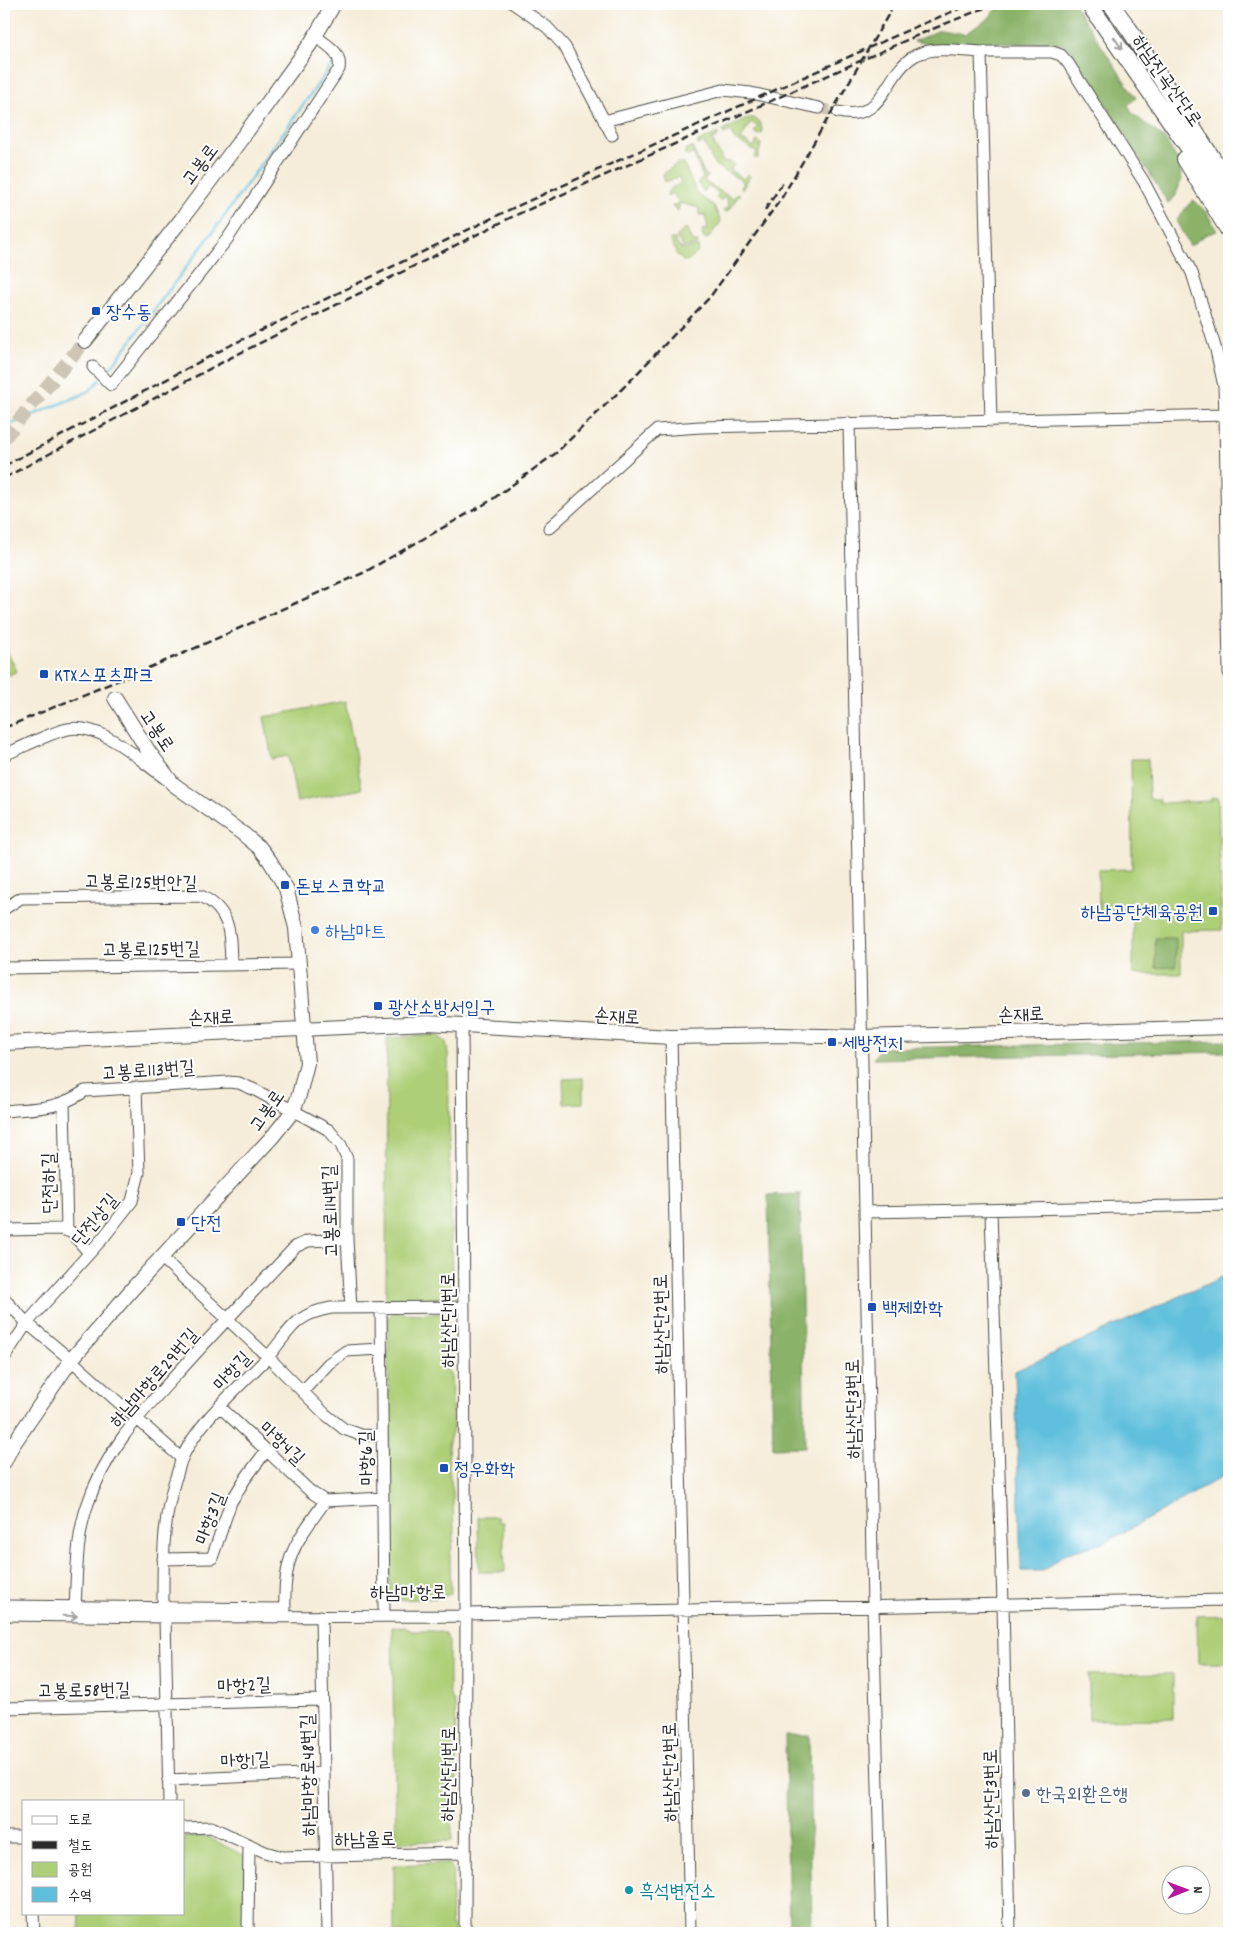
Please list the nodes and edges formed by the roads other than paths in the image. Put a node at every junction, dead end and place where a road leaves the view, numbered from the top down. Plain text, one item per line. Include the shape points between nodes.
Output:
1 (334, 4) edge
2 (514, 4) edge
3 (1089, 4) edge
4 (1110, 4) edge
5 (525, 7) edge
6 (315, 36) junction
7 (981, 52) junction
8 (819, 108) tunnel mouth
9 (838, 112) tunnel mouth
10 (1176, 119) junction
11 (604, 121) junction
12 (612, 135) dead end
13 (1229, 168) edge
14 (1229, 184) edge
15 (1229, 206) edge
16 (1229, 231) edge
17 (85, 340) tunnel mouth
18 (95, 369) dead end
19 (1225, 415) junction
20 (991, 421) junction
21 (849, 423) junction
22 (549, 528) dead end
23 (1229, 673) edge
24 (115, 698) dead end
25 (4, 755) edge
26 (173, 784) junction
27 (4, 909) edge
28 (299, 964) junction
29 (231, 965) junction
30 (4, 968) edge
31 (462, 1026) junction
32 (1229, 1026) edge
33 (304, 1030) junction
34 (861, 1036) junction
35 (671, 1037) junction
36 (4, 1043) edge
37 (136, 1087) junction
38 (64, 1103) junction
39 (4, 1111) edge
40 (293, 1111) junction
41 (1229, 1205) edge
42 (991, 1211) junction
43 (866, 1212) junction
44 (4, 1230) edge
45 (67, 1231) junction
46 (347, 1239) junction
47 (89, 1253) junction
48 (162, 1258) junction
49 (4, 1297) edge
50 (464, 1307) junction
51 (351, 1308) junction
52 (381, 1308) junction
53 (227, 1319) junction
54 (27, 1323) junction
55 (380, 1350) junction
56 (268, 1357) junction
57 (4, 1358) edge
58 (71, 1360) junction
59 (304, 1391) junction
60 (220, 1407) junction
61 (137, 1418) junction
62 (382, 1436) junction
63 (8, 1443) edge
64 (266, 1451) junction
65 (182, 1459) junction
66 (4, 1462) edge
67 (382, 1498) junction
68 (324, 1501) junction
69 (163, 1559) junction
70 (1229, 1600) edge
71 (1003, 1604) junction
72 (4, 1606) edge
73 (873, 1606) junction
74 (75, 1607) junction
75 (285, 1609) junction
76 (384, 1609) junction
77 (683, 1610) junction
78 (164, 1613) junction
79 (466, 1614) junction
80 (4, 1615) edge
81 (321, 1616) junction
82 (322, 1700) junction
83 (166, 1704) junction
84 (4, 1708) edge
85 (324, 1773) junction
86 (168, 1780) junction
87 (169, 1800) edge
88 (185, 1828) edge
89 (4, 1837) edge
90 (22, 1837) edge
91 (249, 1844) junction
92 (464, 1853) junction
93 (326, 1856) junction
94 (33, 1914) edge
95 (34, 1933) edge
96 (248, 1933) edge
97 (327, 1933) edge
98 (465, 1933) edge
99 (690, 1933) edge
100 (882, 1933) edge
101 (1010, 1933) edge

1 - 6 main road, 고봉로
2 - 5 street
3 -> 10 highway, 하남진곡산단로
4 - 10 highway, 하남진곡산단로
5 - 11 street via 565,47
6 - 17 main road, 고봉로 via 181,220
6 - 18 street via 337,52 339,69 228,238 111,385
7 - 9 street via 934,50 918,54 898,70 872,108 850,115
7 - 19 street via 1052,52 1061,55 1068,63 1144,182 1192,273 1216,350 1224,386
7 - 20 street
8 - 11 street via 723,90
10 - 13 highway via 1201,127
10 - 14 highway, 하남진곡산단로
10 - 15 highway, 하남진곡산단로
10 - 16 highway via 1184,157
11 - 12 street
19 - 20 street
19 - 23 street
20 - 21 street
21 - 22 street via 657,430
21 - 34 street, 하남산단3번로
24 - 26 main road, 고봉로
25 - 26 street via 68,729 86,729 106,736
26 - 28 main road, 고봉로 via 242,833 270,861 288,894 296,928
27 - 29 street, 고봉로125번안길 via 21,898 201,896 220,909 226,918 230,929
28 - 29 street, 고봉로125번길
28 - 33 main road, 고봉로
29 - 30 street, 고봉로125번길
31 - 33 main road, 손재로 via 428,1023
31 - 35 main road, 손재로
31 - 50 street, 하남산단1번로
32 - 34 main road, 손재로
33 - 36 main road, 손재로
33 - 40 main road, 고봉로 via 307,1063
34 - 35 main road, 손재로
34 - 43 street, 하남산단3번로
35 - 77 street, 하남산단2번로
37 - 38 street, 고봉로113번길 via 85,1091
37 - 40 street, 고봉로113번길 via 239,1083
37 - 47 street, 단전상길 via 139,1172 132,1201
38 - 39 street, 고봉로113번길 via 53,1107
38 - 45 street, 단전하길
40 - 46 street, 고봉로114번길 via 329,1130 347,1159
40 - 48 main road, 고봉로
41 - 42 street
42 - 43 street
42 - 71 street, 하남산단3번로
43 - 73 street, 하남산단3번로
44 - 45 street
45 - 47 street, 단전하길
46 - 51 street, 고봉로114번길
46 - 53 street, 하남마항로29번길 via 308,1241 295,1247
47 - 54 street, 단전상길
48 - 53 street
48 - 58 main road, 고봉로
49 - 54 street
50 - 52 street, 마항길
50 - 79 street, 하남산단1번로
51 - 52 street, 마항길
51 - 56 street, 마항길 via 314,1311 297,1320
52 - 55 street, 마항6길
53 - 56 street
53 - 61 street, 하남마항로29번길
54 - 57 street, 단전상길
54 - 58 street
55 - 59 street via 346,1351 329,1363
55 - 62 street, 마항6길
56 - 59 street
56 - 60 street, 마항길
58 - 61 street
58 - 63 main road, 고봉로
59 - 62 street via 344,1429
60 - 64 street, 마항4길
60 - 65 street, 마항길 via 203,1426
61 - 65 street
61 - 74 street, 하남마항로29번길 via 103,1468 86,1508 78,1542
62 - 67 street, 마항6길
63 - 66 main road, 고봉로
64 - 68 street, 마항4길
64 - 69 street, 마항3길 via 231,1502 212,1558
65 - 69 street, 마항길 via 166,1518
67 - 68 street
67 - 76 street, 마항6길
68 - 75 street via 293,1548 287,1564
69 - 78 street, 마항길
70 - 71 street
71 - 73 street
71 - 101 street, 하남산단3번로
72 - 74 street, 하남마항로
73 - 77 street
73 - 100 street, 하남산단3번로
74 - 78 street, 하남마항로
75 - 76 street, 하남마항로
75 - 78 street, 하남마항로
76 - 79 street, 하남마항로 via 461,1609
77 - 79 street
77 - 99 street, 하남산단2번로
80 -> 78 street, 하남마항로
78 - 81 street, 하남마항로
78 - 83 street, 마항길
79 - 81 street, 하남마항로
79 - 92 street, 하남산단1번로
81 - 82 street, 하남마항로48번길
82 - 83 street, 마항2길
82 - 85 street, 하남마항로48번길
83 - 84 street, 고봉로58번길
83 - 86 street, 마항길
85 - 86 street, 마항1길
85 - 93 street, 하남마항로48번길
86 - 87 street, 마항길
88 - 91 street, 하남울로 via 211,1827
89 - 90 street
91 - 93 street, 하남울로 via 282,1857
91 - 96 street
92 - 93 street, 하남울로
92 - 98 street, 하남산단1번로
93 - 97 street, 하남마항로48번길
94 - 95 street

